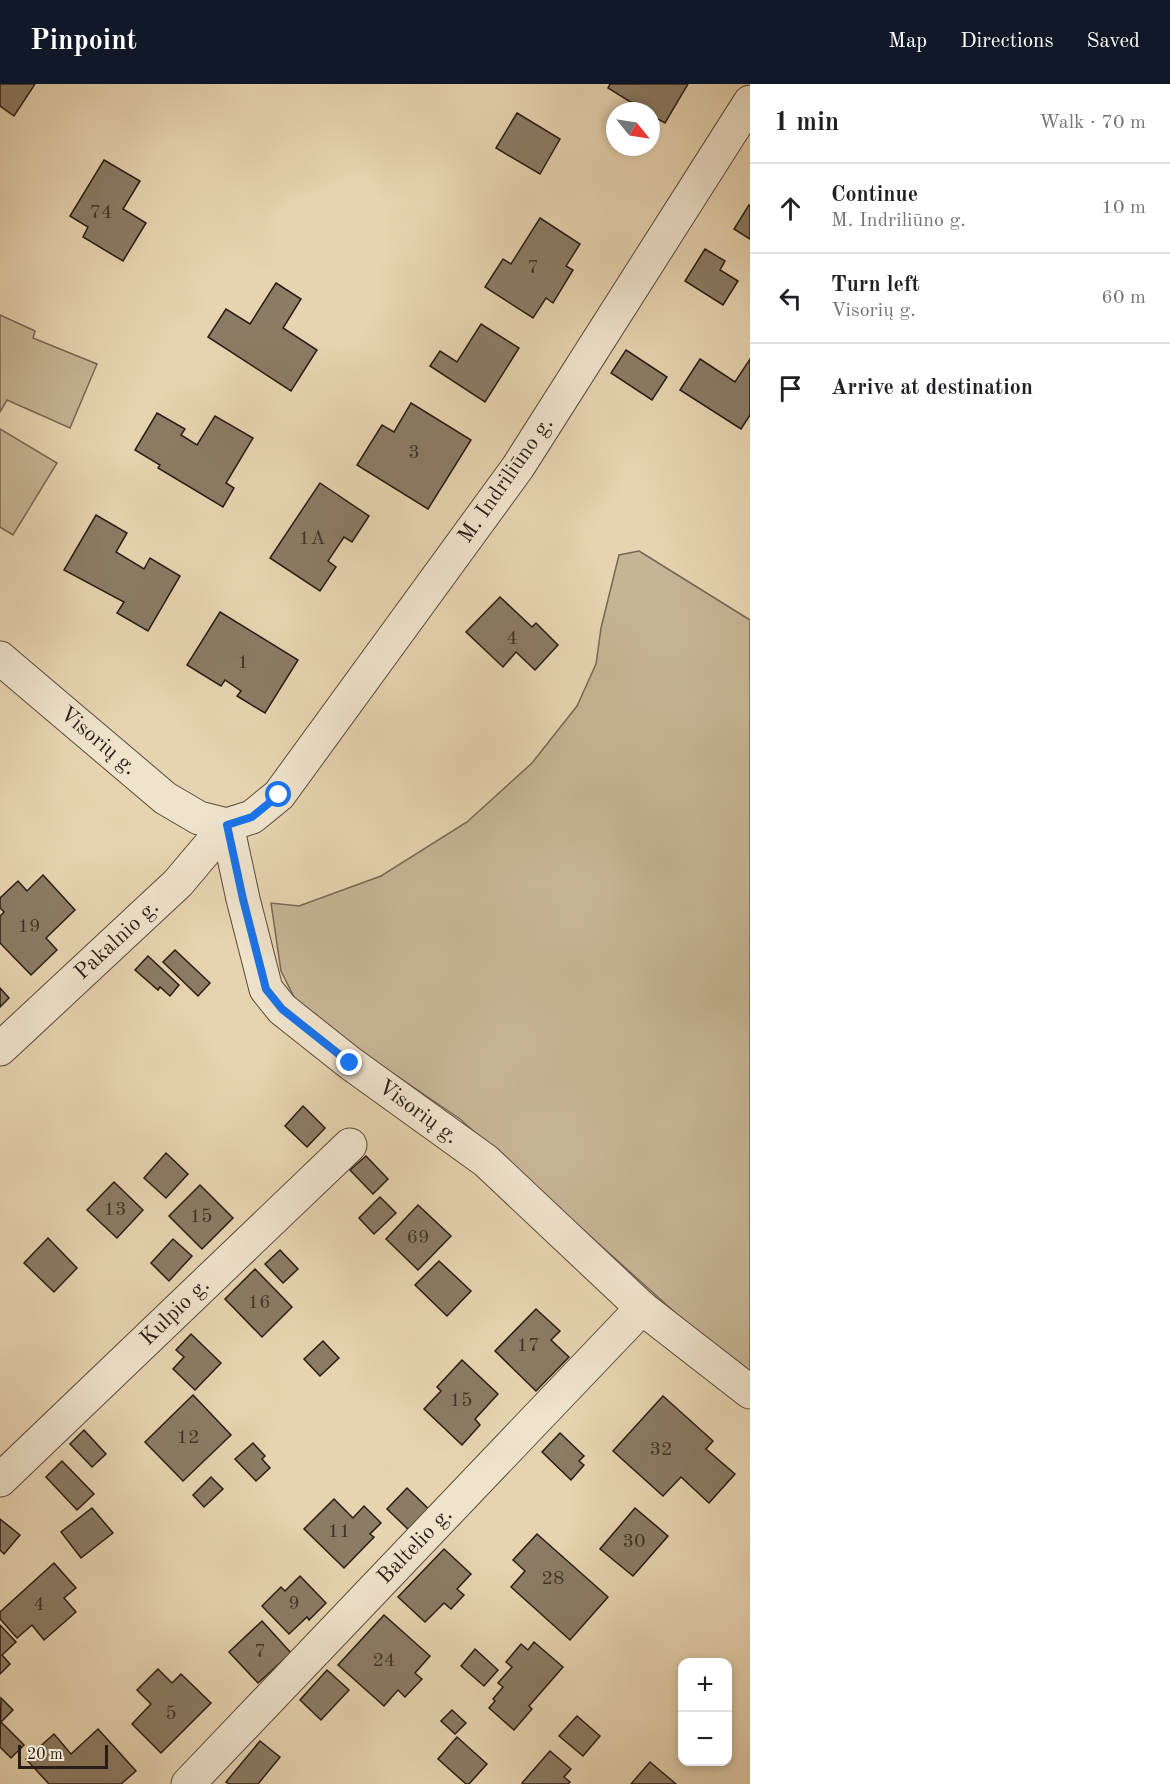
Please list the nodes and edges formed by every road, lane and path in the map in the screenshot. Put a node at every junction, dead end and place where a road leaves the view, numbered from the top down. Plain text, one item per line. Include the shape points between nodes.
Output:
1 (750, 102) edge
2 (0, 658) edge
3 (227, 825) junction
4 (0, 1049) edge
5 (350, 1145) dead end
6 (642, 1308) junction
7 (750, 1392) edge
8 (0, 1480) edge
9 (188, 1784) edge

1 - 3 street, M. Indriliūno g. via 504,487 279,795 252,817
2 - 3 street, Visorių g. via 165,798 199,818
3 - 4 street, Pakalnio g. via 178,883
3 - 6 street, Visorių g. via 266,989 282,1009 486,1161
5 - 8 street, Kulpio g.
6 - 7 street, Visorių g.
6 - 9 street, Baltelio g.

